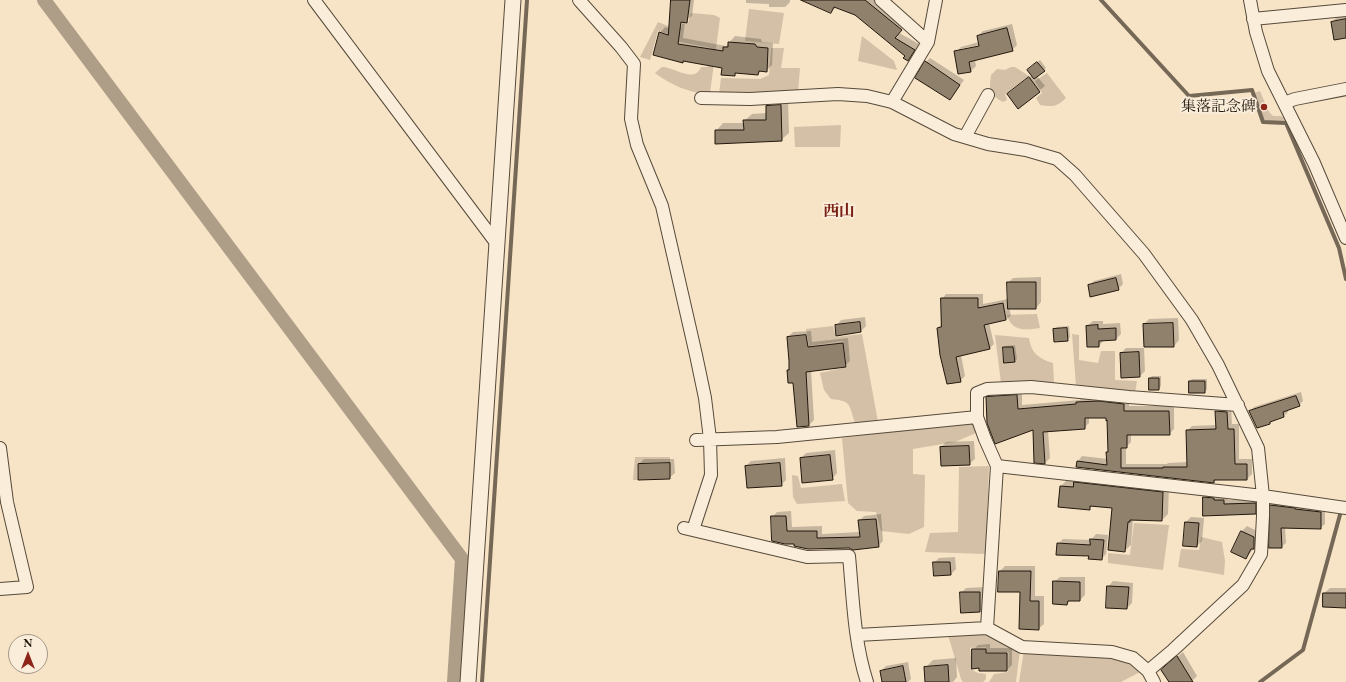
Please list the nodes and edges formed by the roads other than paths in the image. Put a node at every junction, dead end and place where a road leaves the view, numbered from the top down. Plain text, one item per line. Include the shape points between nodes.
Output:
1 (314, 0) edge
2 (513, 0) edge
3 (579, 0) edge
4 (881, 0) edge
5 (936, 0) edge
6 (1250, 0) edge
7 (1346, 10) edge
8 (1253, 20) junction
9 (928, 42) junction
10 (1346, 89) edge
11 (988, 95) dead end
12 (701, 98) dead end
13 (892, 102) junction
14 (1284, 103) junction
15 (965, 137) junction
16 (1346, 238) edge
17 (497, 244) junction
18 (1238, 406) junction
19 (977, 417) junction
20 (696, 440) dead end
21 (710, 440) junction
22 (0, 448) edge
23 (997, 466) junction
24 (1263, 496) junction
25 (1346, 508) edge
26 (0, 589) edge
27 (987, 628) junction
28 (856, 634) junction
29 (1148, 671) junction
30 (468, 682) edge
31 (867, 682) edge
32 (1154, 682) edge

1 - 17 street
2 - 17 street
3 - 21 street via 634,64 631,119 637,145 662,206 705,398
4 - 9 street
5 - 9 street
6 - 8 street
7 - 8 street
8 - 14 street via 1268,71
9 - 13 street
10 - 14 street
11 - 15 street
12 - 13 street via 750,99 838,94 867,96
13 - 15 street via 954,134
14 - 16 street via 1314,163
15 - 18 street via 1057,159 1075,175 1144,254 1192,320 1218,364
17 - 30 street
18 - 19 street via 1031,387 987,389 977,393
18 - 24 street via 1258,448
19 - 21 street
19 - 23 street
20 - 21 street
21 - 28 street via 711,475 688,529 807,557 849,556
22 - 26 street via 7,502 27,588
23 - 24 street
23 - 27 street
24 - 25 street
24 - 29 street via 1261,554 1243,585
27 - 28 street
27 - 29 street via 1022,647 1112,652 1133,658
28 - 31 street
29 - 32 street

